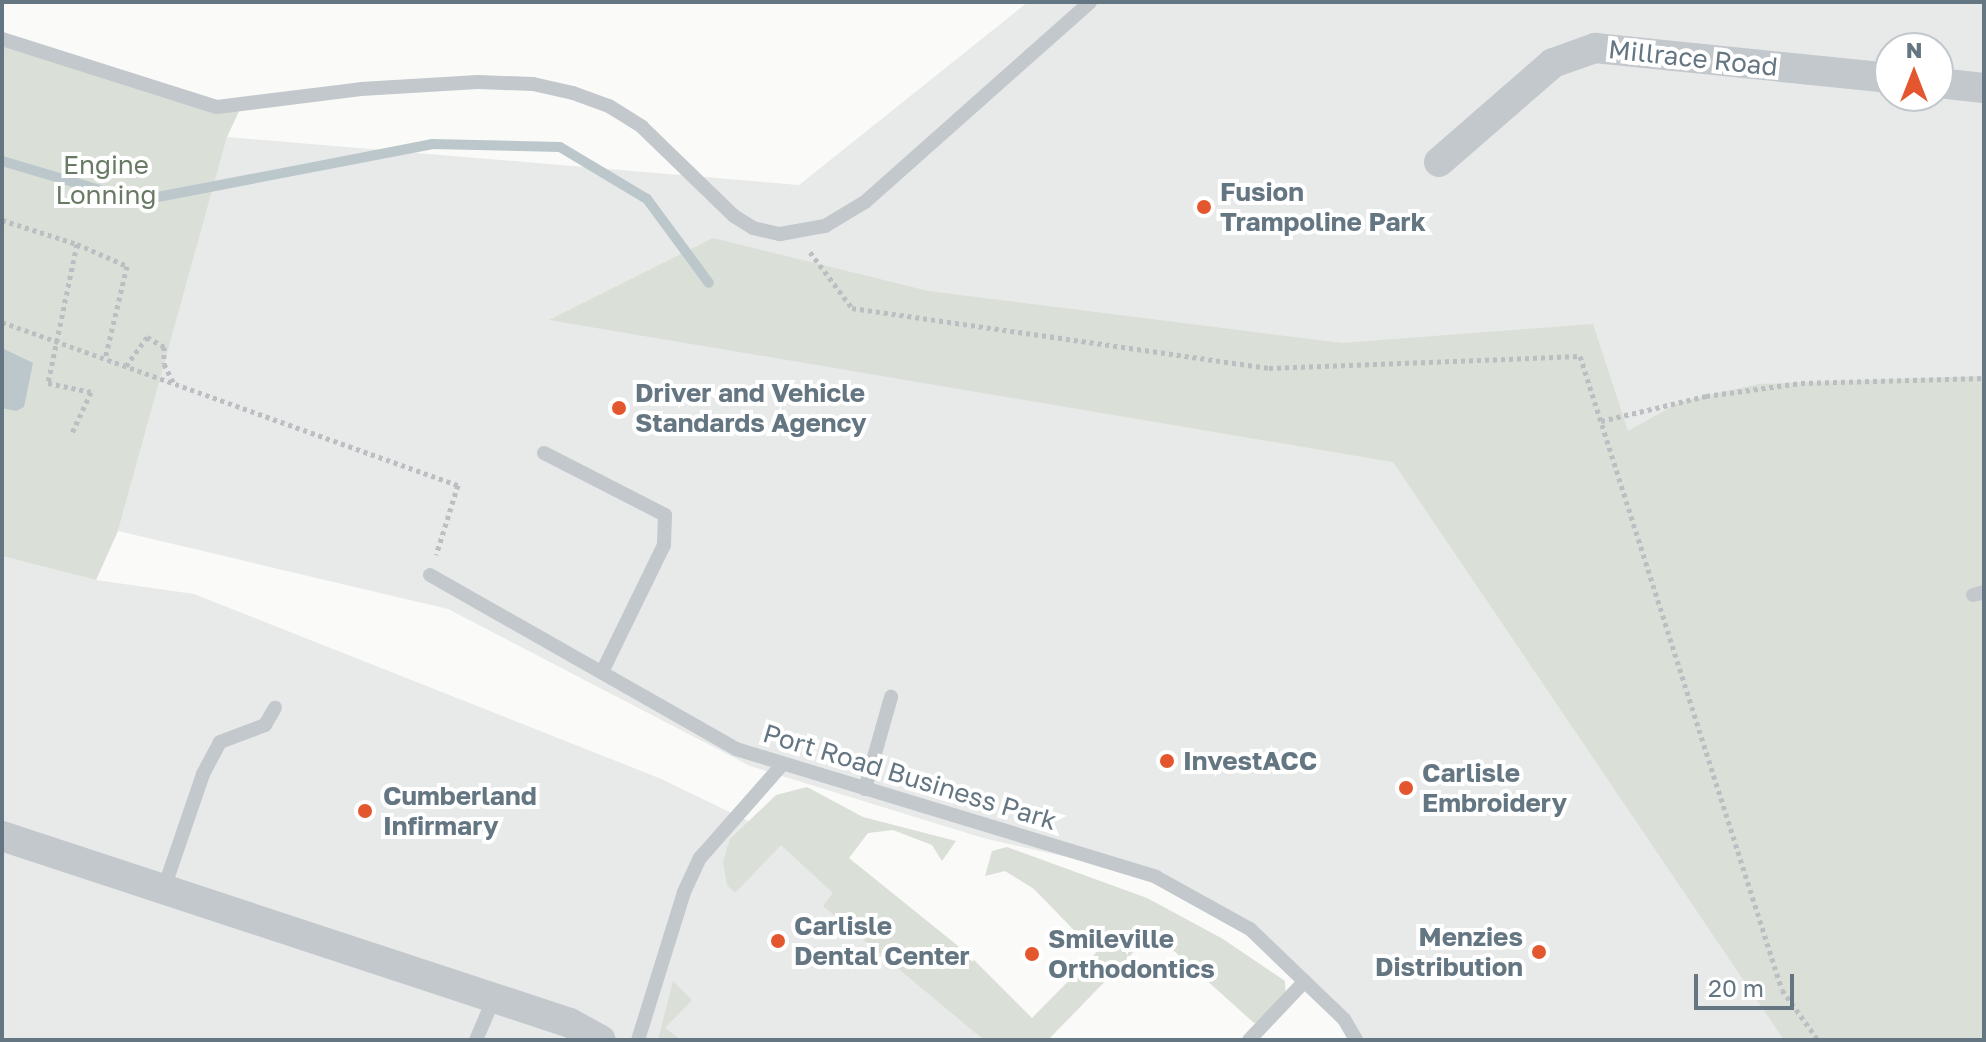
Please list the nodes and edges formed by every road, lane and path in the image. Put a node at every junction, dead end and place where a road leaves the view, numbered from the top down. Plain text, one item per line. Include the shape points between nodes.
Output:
1 (1090, 2) edge
2 (2, 39) edge
3 (1874, 76) edge
4 (1954, 85) edge
5 (1984, 88) edge
6 (1439, 162) dead end
7 (2, 220) edge
8 (797, 231) junction
9 (77, 244) junction
10 (2, 322) edge
11 (58, 342) junction
12 (105, 359) junction
13 (126, 366) junction
14 (1984, 378) edge
15 (174, 384) junction
16 (1601, 421) junction
17 (71, 435) dead end
18 (544, 453) dead end
19 (430, 575) joint
20 (602, 672) junction
21 (891, 697) dead end
22 (275, 708) dead end
23 (782, 765) junction
24 (865, 789) junction
25 (2, 836) edge
26 (163, 891) junction
27 (1305, 981) junction
28 (494, 998) junction
29 (476, 1040) edge
30 (601, 1040) edge
31 (638, 1040) edge
32 (1249, 1040) edge
33 (1356, 1040) edge
34 (1818, 1040) edge

1 - 8 lane via 865,202 825,226
2 - 8 lane via 217,107 478,82 533,84 573,93 609,106 642,127 744,222 780,234
3 - 6 street, Millrace Road via 1595,48 1553,63
4 - 5 street
7 - 9 path
8 - 16 path via 852,308 1269,368 1580,356
9 - 11 path
9 - 12 path via 127,266
10 - 11 path
11 - 12 path
11 - 17 path via 48,383 91,392
12 - 13 path
13 - 15 path
13 - 15 path via 147,337 164,347 164,364
14 - 16 path via 1801,383 1706,396
15 - 19 path via 458,485
16 - 34 path via 1782,990
18 - 20 lane via 665,515 664,545
19 - 20 lane, Port Road Business Park
20 - 23 lane, Port Road Business Park via 736,749
21 - 24 lane
22 - 26 lane via 265,725 220,742 203,774
23 - 24 lane, Port Road Business Park
23 - 31 lane via 700,858 684,892
24 - 27 lane, Port Road Business Park via 1156,877 1250,929
25 - 26 street
26 - 28 street
27 - 32 lane
27 - 33 lane, Port Road Business Park via 1344,1019
28 - 29 lane
28 - 30 street via 570,1023

